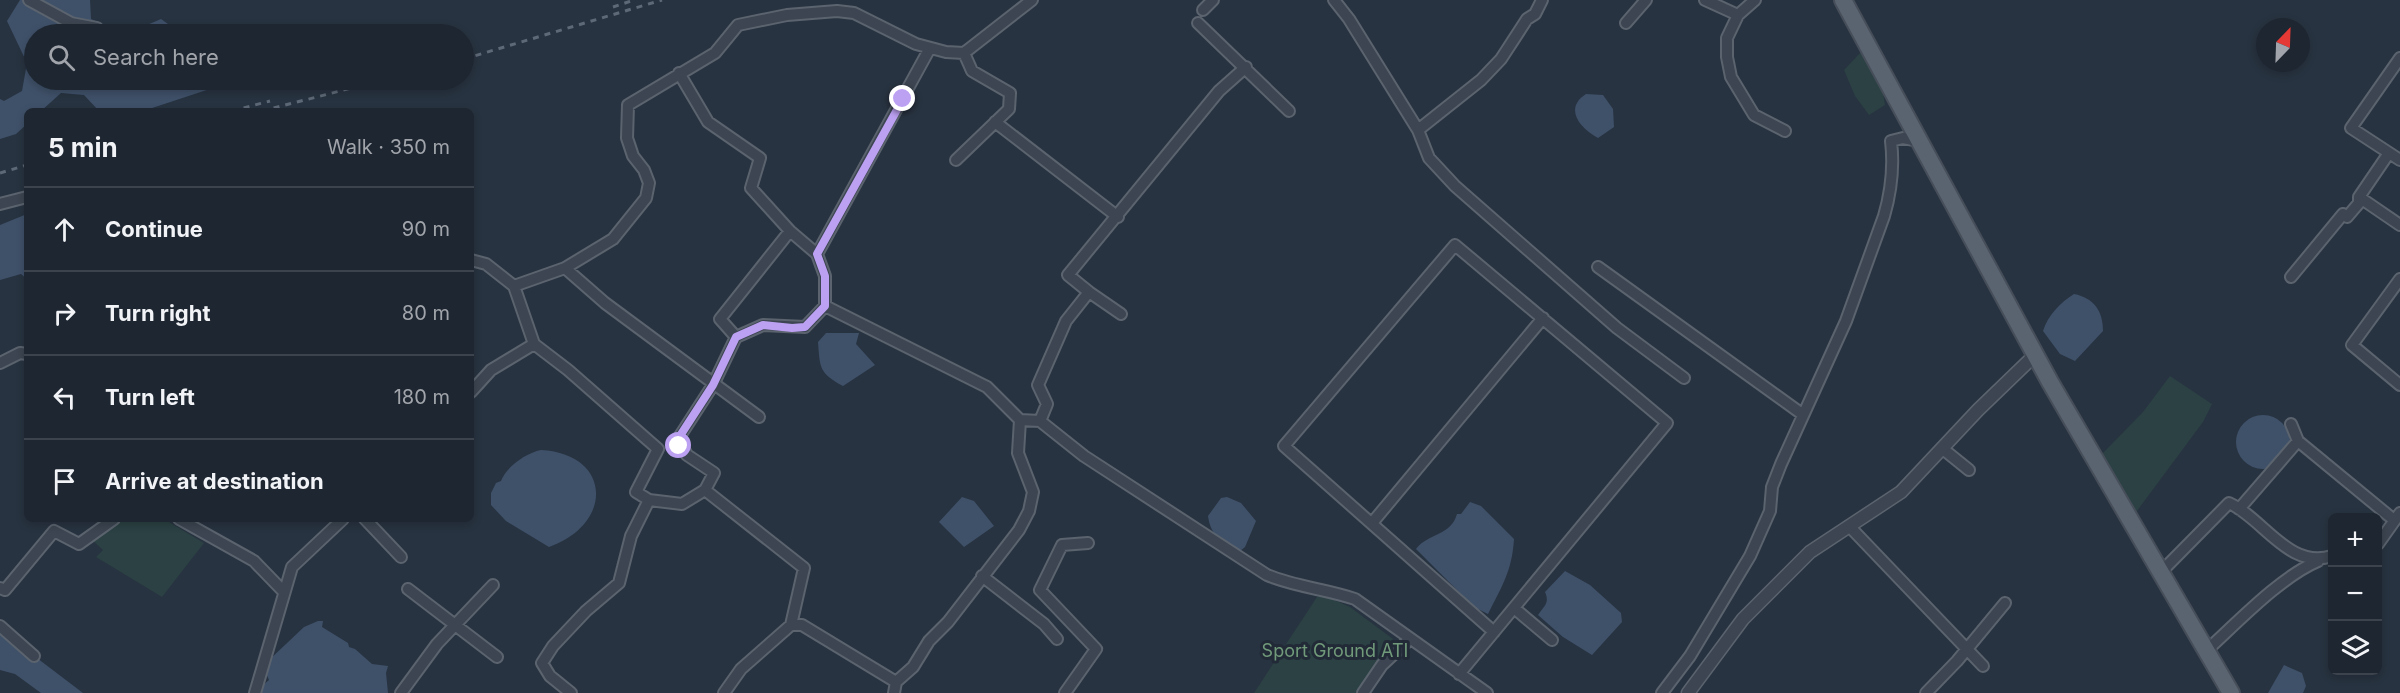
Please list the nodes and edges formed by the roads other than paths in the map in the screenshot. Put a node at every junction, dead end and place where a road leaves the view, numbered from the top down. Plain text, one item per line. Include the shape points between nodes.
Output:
1 (29, 0) edge
2 (1032, 0) edge
3 (1213, 0) edge
4 (1334, 0) edge
5 (1542, 0) edge
6 (1646, 0) edge
7 (1705, 0) edge
8 (1755, 0) edge
9 (1843, 0) edge
10 (1203, 10) dead end
11 (1738, 15) junction
12 (1198, 23) dead end
13 (1626, 23) dead end
14 (71, 24) edge
15 (930, 48) junction
16 (964, 53) junction
17 (2400, 58) edge
18 (1246, 67) junction
19 (679, 73) junction
20 (1289, 111) dead end
21 (995, 122) junction
22 (1418, 130) junction
23 (1785, 131) dead end
24 (1918, 141) junction
25 (2389, 153) junction
26 (956, 160) dead end
27 (2400, 160) edge
28 (2359, 197) junction
29 (24, 198) edge
30 (0, 204) edge
31 (1118, 217) junction
32 (2400, 225) edge
33 (790, 231) junction
34 (817, 254) junction
35 (474, 261) edge
36 (1598, 267) dead end
37 (565, 268) junction
38 (2291, 277) dead end
39 (2400, 279) edge
40 (514, 286) junction
41 (1089, 292) junction
42 (825, 306) junction
43 (1121, 314) dead end
44 (1543, 318) junction
45 (736, 337) junction
46 (534, 344) junction
47 (24, 354) edge
48 (2035, 355) junction
49 (0, 363) edge
50 (1684, 378) dead end
51 (713, 385) junction
52 (2400, 385) edge
53 (474, 389) edge
54 (1802, 414) junction
55 (759, 417) dead end
56 (1020, 420) junction
57 (1041, 421) junction
58 (2291, 424) dead end
59 (2298, 441) junction
60 (1943, 449) junction
61 (1969, 470) dead end
62 (705, 490) junction
63 (649, 500) junction
64 (2240, 509) junction
65 (2397, 516) edge
66 (110, 522) edge
67 (186, 522) edge
68 (328, 522) edge
69 (340, 522) edge
70 (368, 522) edge
71 (1372, 523) junction
72 (1849, 526) junction
73 (334, 527) junction
74 (2382, 538) edge
75 (1088, 543) dead end
76 (401, 557) dead end
77 (2327, 560) edge
78 (2160, 573) junction
79 (982, 576) junction
80 (494, 585) dead end
81 (408, 590) dead end
82 (2, 591) edge
83 (284, 592) junction
84 (2005, 603) dead end
85 (1514, 608) junction
86 (791, 625) junction
87 (0, 626) edge
88 (456, 626) junction
89 (1494, 632) junction
90 (1058, 639) dead end
91 (1410, 639) junction
92 (1552, 639) dead end
93 (1966, 648) junction
94 (2205, 652) junction
95 (34, 656) dead end
96 (497, 657) dead end
97 (1983, 666) dead end
98 (1459, 674) junction
99 (895, 688) edge
100 (255, 693) edge
101 (401, 693) edge
102 (571, 693) edge
103 (724, 693) edge
104 (1065, 693) edge
105 (1363, 693) edge
106 (1487, 693) edge
107 (1662, 693) edge
108 (1688, 693) edge
109 (1926, 693) edge
110 (2231, 693) edge

1 - 14 street
2 - 16 street
3 - 10 street
4 - 22 street
5 - 22 street via 1501,59 1481,80
6 - 13 street
7 - 11 street
8 - 11 street
9 - 24 main road
11 - 23 street via 1727,38 1731,77 1754,115
12 - 18 street
15 - 16 street
15 - 19 street via 854,13 787,15 738,25 716,53
15 - 34 street
16 - 21 street via 972,71 1010,93 1009,109
17 - 25 street via 2351,128
18 - 20 street
18 - 31 street via 1219,91
19 - 33 street via 708,122 760,158 751,188
19 - 37 street via 628,105 627,138 649,183 646,198 613,239
21 - 26 street
21 - 31 street
22 - 50 street via 1429,158 1455,186 1617,328
24 - 48 main road
24 - 54 street via 1891,141 1884,216 1846,321
25 - 27 street
25 - 28 street
28 - 32 street
28 - 38 street via 2347,217 2343,214
29 - 30 street
31 - 41 street via 1068,275
33 - 34 street
33 - 45 street via 720,319
34 - 42 street via 825,276
35 - 40 street via 486,264
36 - 54 street
37 - 40 street
37 - 51 street
39 - 52 street via 2352,345
40 - 46 street
41 - 43 street
41 - 57 street via 1066,321 1038,385 1047,404
42 - 45 street via 805,327 763,325
42 - 56 street via 987,387
44 - 71 street
44 - 71 street via 1455,245 1284,446
44 - 85 street via 1667,423
45 - 51 street
46 - 53 street via 491,370
46 - 63 street via 658,449 636,492
47 - 49 street
48 - 60 street
48 - 78 main road
51 - 55 street
51 - 62 street via 678,439 687,454 714,473
54 - 107 street via 1772,487 1770,511 1750,556 1690,656
56 - 57 street
56 - 79 street via 1018,453 1033,492 1029,511
57 - 91 street via 1084,456 1267,575 1355,599
58 - 59 street
59 - 64 street
59 - 65 street
60 - 61 street
60 - 72 street via 1901,492
62 - 63 street via 682,504
62 - 86 street via 804,568
63 - 102 street via 631,536 620,583 586,610 542,663 550,676
64 - 77 street via 2295,552
64 - 78 street via 2229,503
65 - 74 street
66 - 82 street via 79,544 54,531
67 - 83 street via 254,561
68 - 73 street
69 - 73 street
70 - 76 street
71 - 89 street
72 - 93 street
72 - 108 street via 1810,552 1743,619
73 - 83 street via 292,567
75 - 104 street via 1062,546 1040,590 1096,649
77 - 94 street via 2303,567
78 - 94 main road
79 - 90 street
79 - 99 street
80 - 88 street
81 - 88 street
83 - 100 street
84 - 93 street
85 - 89 street
85 - 92 street
86 - 99 street via 816,634
86 - 103 street via 741,669
87 - 95 street
88 - 96 street
88 - 101 street via 436,644
89 - 98 street
91 - 98 street
91 - 105 street via 1382,665
93 - 97 street
93 - 109 street
94 - 110 main road
98 - 106 street

